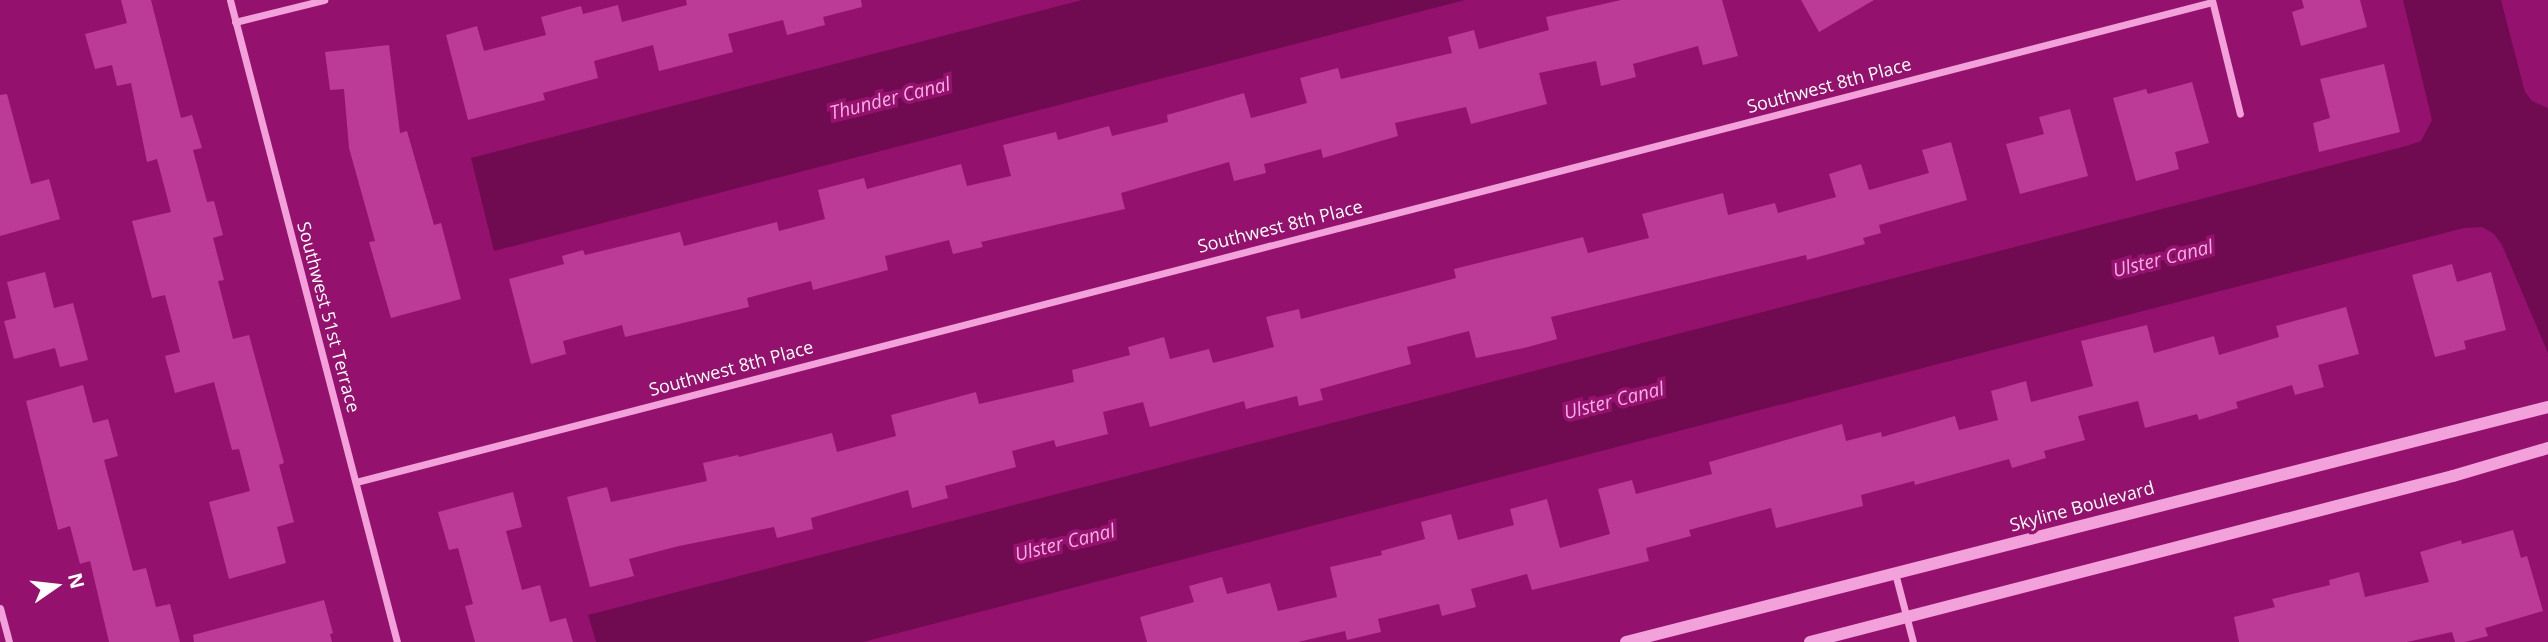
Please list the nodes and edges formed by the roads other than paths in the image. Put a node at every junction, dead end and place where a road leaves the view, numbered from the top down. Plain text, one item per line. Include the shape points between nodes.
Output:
1 (230, 0) edge
2 (324, 0) edge
3 (2212, 1) edge
4 (236, 22) junction
5 (2240, 114) dead end
6 (2548, 407) edge
7 (2548, 448) edge
8 (356, 481) junction
9 (1895, 572) junction
10 (0, 608) edge
11 (1906, 617) junction
12 (9, 642) edge
13 (397, 642) edge
14 (1626, 642) edge
15 (1810, 642) edge
16 (1913, 642) edge

1 - 4 street, Southwest 51st Terrace
2 - 4 street
3 - 5 street, Southwest 8th Place
3 - 8 street, Southwest 8th Place
4 - 8 street, Southwest 51st Terrace
6 - 9 street, Skyline Boulevard
7 - 11 street
8 - 13 street, Southwest 51st Terrace
9 - 11 street
9 - 14 street, Skyline Boulevard
10 - 12 street
11 - 15 street
11 - 16 street

